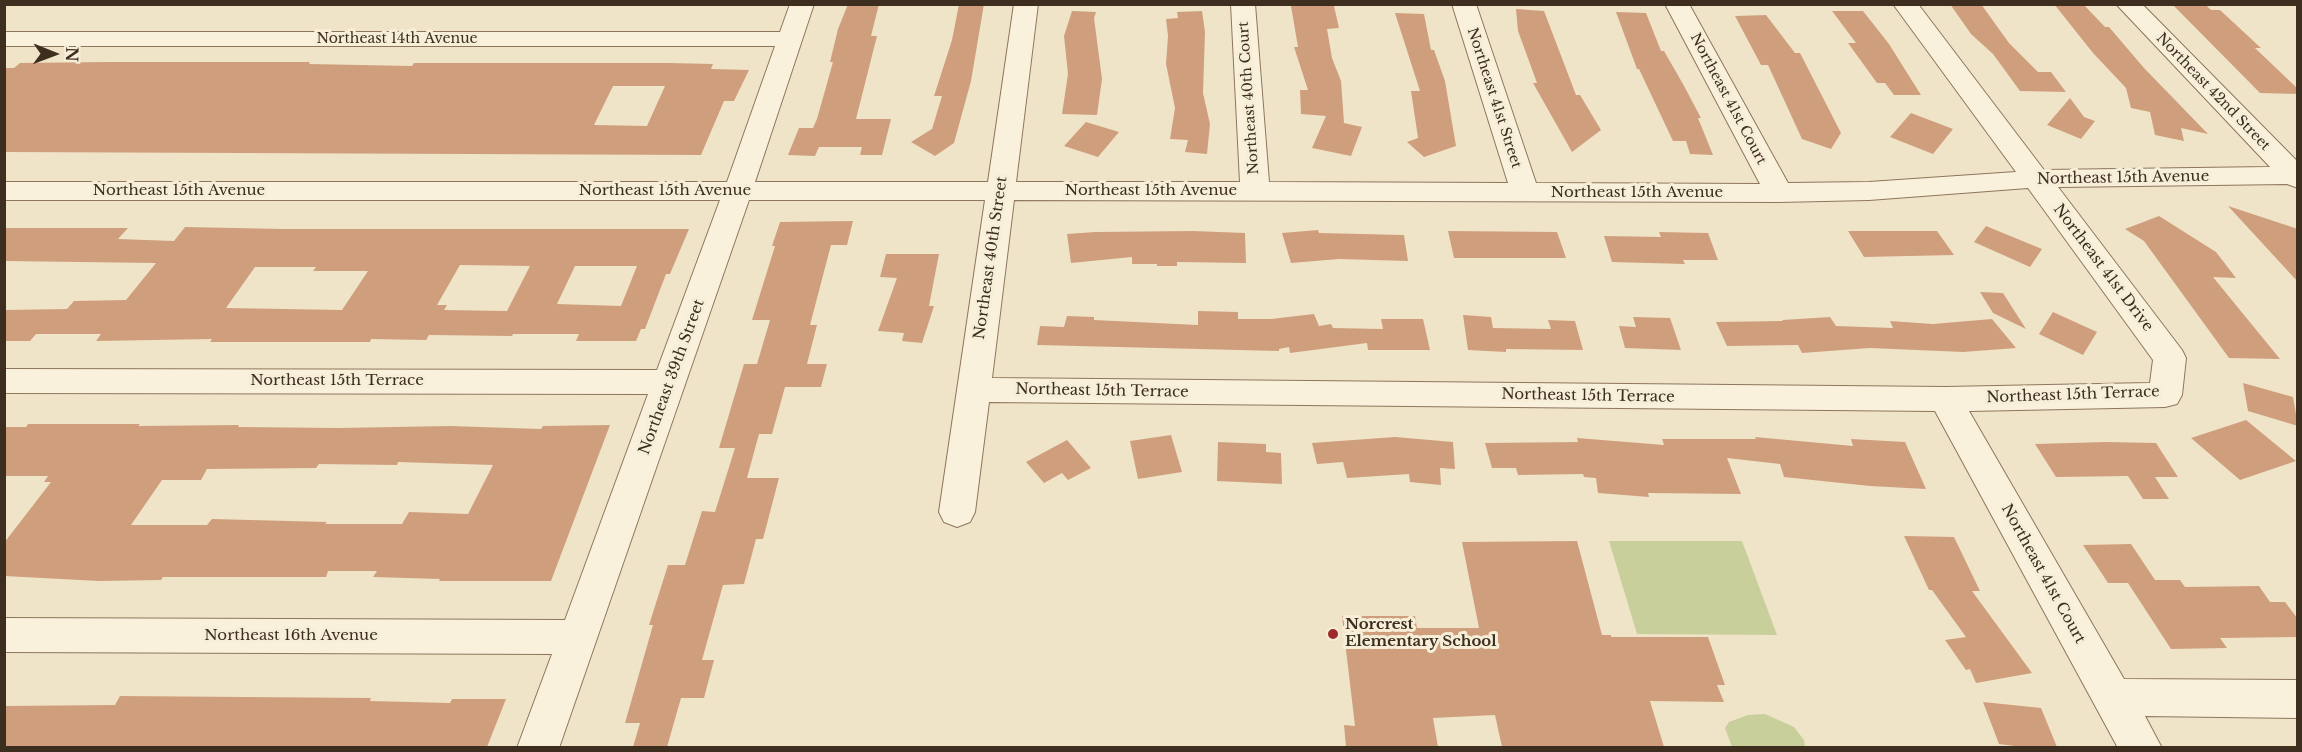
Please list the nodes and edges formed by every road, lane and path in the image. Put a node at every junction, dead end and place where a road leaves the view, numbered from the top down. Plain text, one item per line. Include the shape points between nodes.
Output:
1 (802, 4) edge
2 (1026, 4) edge
3 (1243, 4) edge
4 (1464, 4) edge
5 (1677, 4) edge
6 (1905, 4) edge
7 (2128, 4) edge
8 (4, 39) edge
9 (790, 39) junction
10 (2296, 176) edge
11 (2036, 179) junction
12 (4, 191) edge
13 (738, 191) junction
14 (1001, 191) junction
15 (1255, 191) junction
16 (1525, 192) junction
17 (1779, 193) junction
18 (2170, 358) joint
19 (4, 381) edge
20 (670, 382) junction
21 (974, 390) junction
22 (1945, 399) junction
23 (957, 512) dead end
24 (4, 635) edge
25 (578, 637) junction
26 (2112, 697) junction
27 (2298, 699) edge
28 (538, 747) edge
29 (2141, 747) edge

1 - 9 street, Northeast 39th Street
2 - 14 street, Northeast 40th Street
3 - 15 street, Northeast 40th Court
4 - 16 street, Northeast 41st Street
5 - 17 street, Northeast 41st Court
6 - 11 street, Northeast 41st Drive
7 - 10 street, Northeast 42nd Street
8 - 9 street, Northeast 14th Avenue
9 - 13 street, Northeast 39th Street
10 - 11 street, Northeast 15th Avenue
11 - 17 street, Northeast 15th Avenue
11 - 18 street, Northeast 41st Drive
12 - 13 street, Northeast 15th Avenue
13 - 14 street, Northeast 15th Avenue
13 - 20 street, Northeast 39th Street
14 - 15 street, Northeast 15th Avenue
14 - 21 street, Northeast 40th Street
15 - 16 street, Northeast 15th Avenue
16 - 17 street, Northeast 15th Avenue
18 - 22 street, Northeast 15th Terrace via 2165,395
19 - 20 street, Northeast 15th Terrace
20 - 25 street, Northeast 39th Street
21 - 22 street, Northeast 15th Terrace
21 - 23 street, Northeast 40th Street
22 - 26 street, Northeast 41st Court
24 - 25 street, Northeast 16th Avenue
25 - 28 street, Northeast 39th Street
26 - 27 street
26 - 29 street, Northeast 41st Court

